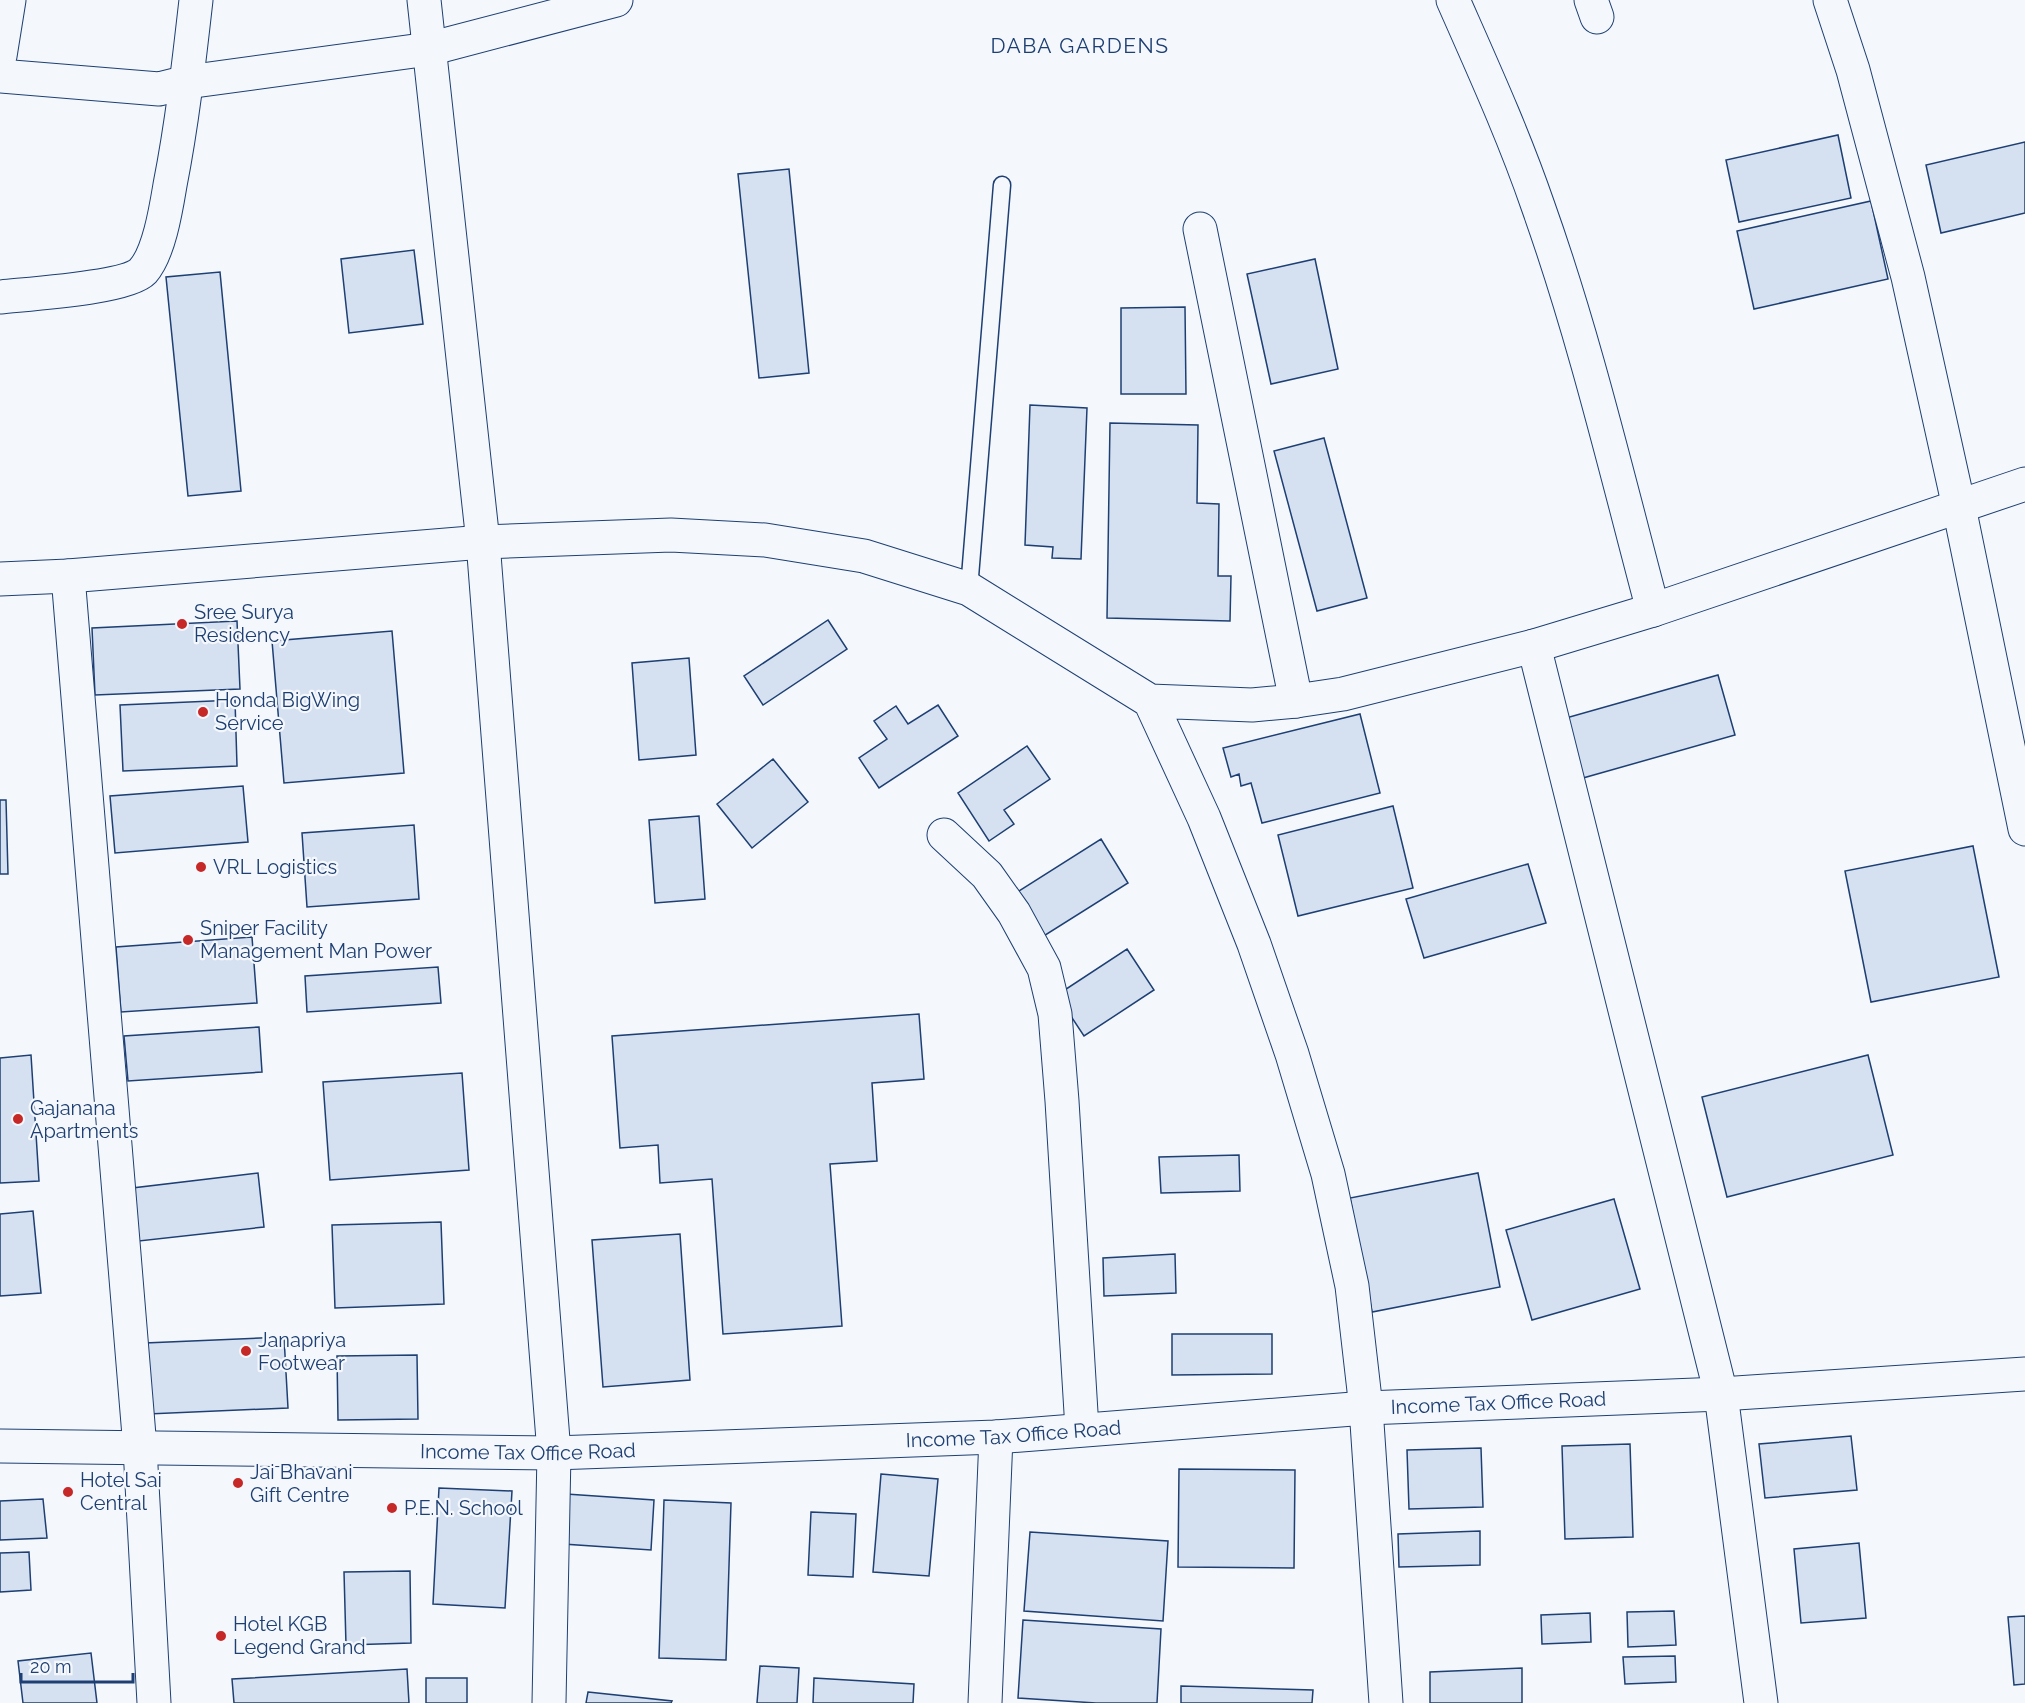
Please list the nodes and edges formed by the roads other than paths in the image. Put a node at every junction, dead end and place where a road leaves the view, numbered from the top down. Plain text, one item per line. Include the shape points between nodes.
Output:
1 (9, 0) edge
2 (196, 0) edge
3 (424, 0) edge
4 (616, 0) edge
5 (1453, 0) edge
6 (1830, 0) edge
7 (556, 7) edge
8 (429, 49) junction
9 (0, 55) edge
10 (0, 76) edge
11 (187, 82) junction
12 (1002, 185) dead end
13 (1200, 229) dead end
14 (0, 297) edge
15 (2025, 484) edge
16 (1959, 507) junction
17 (483, 542) junction
18 (68, 576) junction
19 (0, 579) edge
20 (969, 589) junction
21 (1653, 609) junction
22 (1534, 646) junction
23 (1150, 701) junction
24 (1296, 701) junction
25 (2025, 829) edge
26 (944, 835) dead end
27 (2025, 1374) edge
28 (1721, 1394) junction
29 (1366, 1408) junction
30 (1082, 1429) junction
31 (996, 1437) junction
32 (0, 1446) edge
33 (140, 1448) junction
34 (554, 1453) junction
35 (154, 1703) edge
36 (549, 1703) edge
37 (986, 1703) edge
38 (1386, 1703) edge
39 (1761, 1703) edge

1 - 9 street
2 - 11 street
3 - 8 street
4 - 7 street
5 - 21 street via 1538,206 1575,322
6 - 16 street via 1853,70 1908,277
7 - 8 street
8 - 11 street
8 - 17 street
10 - 11 street via 159,89
11 - 14 street via 167,206 157,246 142,273 115,283
12 - 20 lane
13 - 24 street
15 - 16 street
16 - 21 street
16 - 25 street
17 - 18 street
17 - 20 street via 671,535 765,540 864,556
17 - 34 street
18 - 19 street
18 - 33 street
20 - 23 street
21 - 22 street
22 - 24 street via 1344,693
22 - 28 street
23 - 24 street via 1252,705
23 - 29 street via 1204,818 1292,1054 1331,1185 1352,1286
26 - 30 street via 987,875 1014,913 1044,968 1055,1014
27 - 28 street, Income Tax Office Road
28 - 29 street, Income Tax Office Road
28 - 39 street
29 - 30 street, Income Tax Office Road
29 - 38 street
30 - 31 street, Income Tax Office Road
31 - 34 street, Income Tax Office Road
31 - 37 street
32 - 33 street, Income Tax Office Road
33 - 34 street, Income Tax Office Road
33 - 35 street
34 - 36 street

